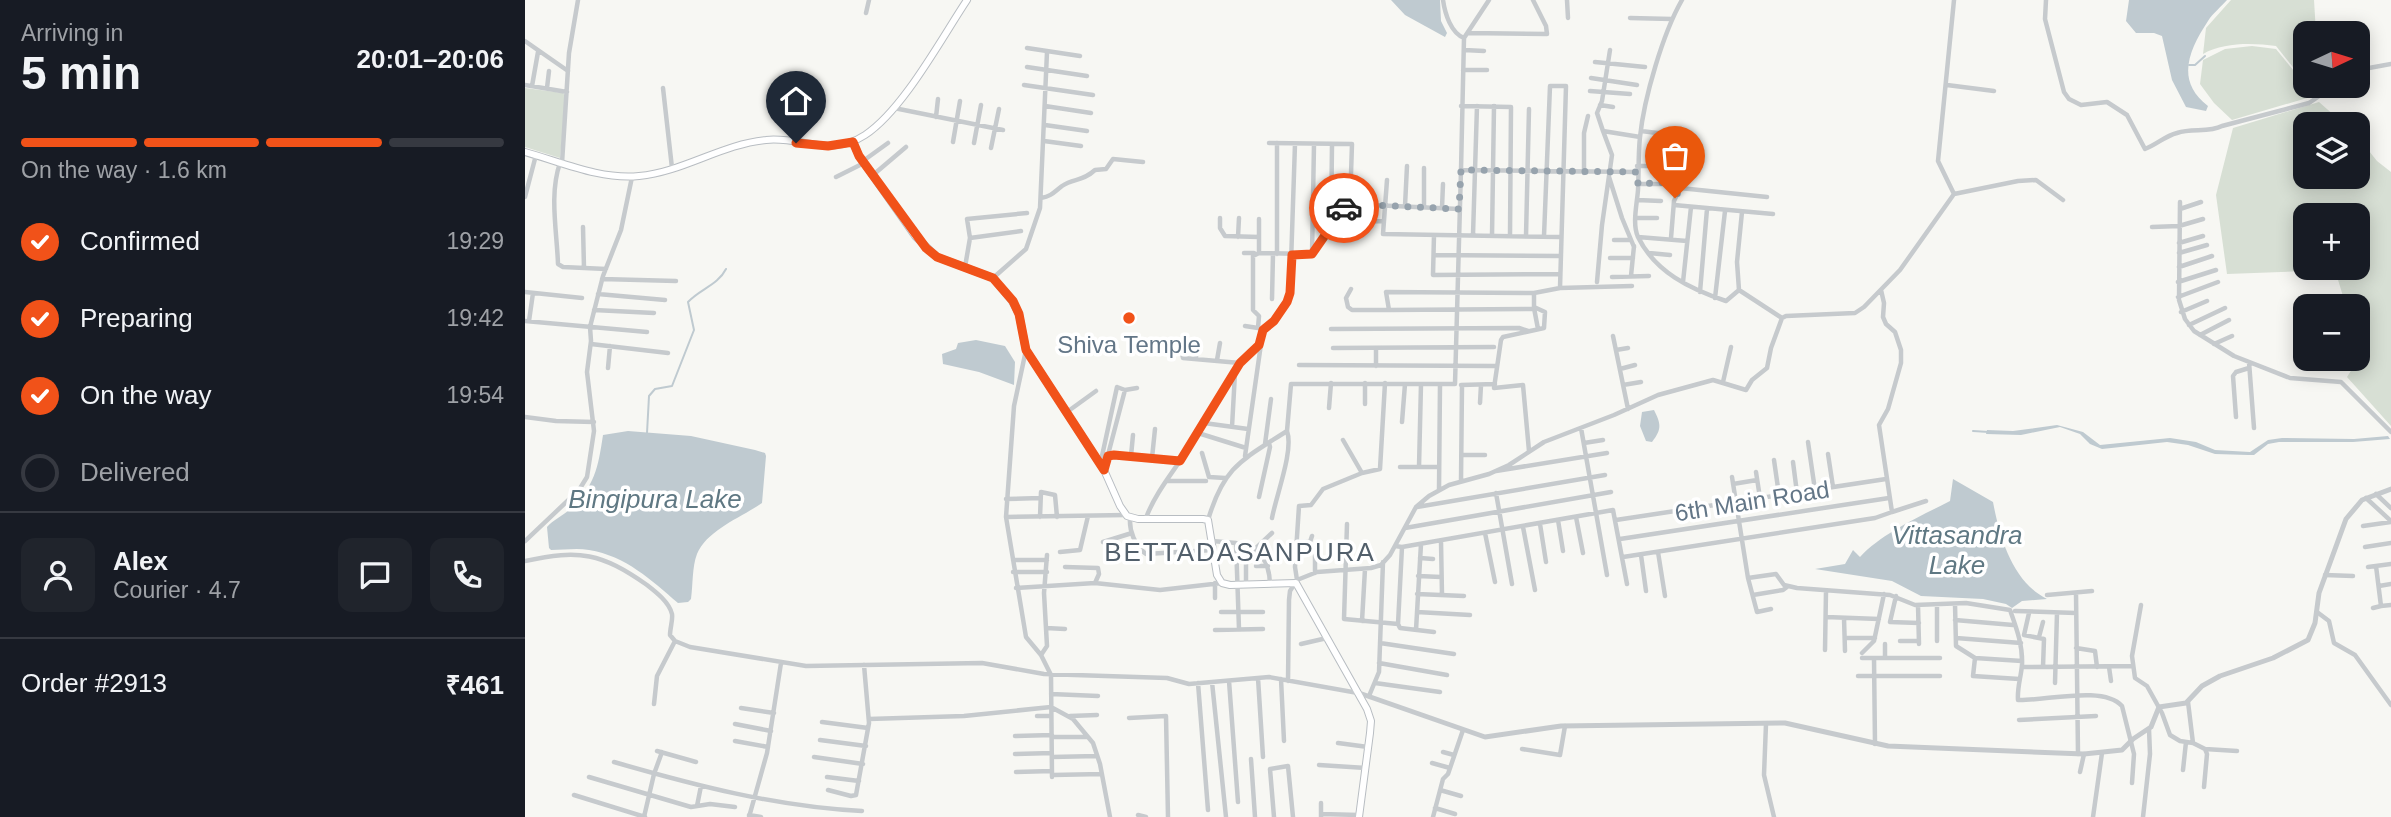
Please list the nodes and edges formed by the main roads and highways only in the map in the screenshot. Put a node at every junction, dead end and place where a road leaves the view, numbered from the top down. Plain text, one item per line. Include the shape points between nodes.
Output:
1 (967, 0) edge
2 (853, 142) junction
3 (525, 152) edge
4 (1360, 816) edge

1 - 2 main road via 908,89 873,129
2 - 3 main road via 813,145 769,139 632,177 601,174
2 - 4 main road via 926,248 937,257 993,278 1013,301 1026,350 1104,470 1128,516 1208,520 1218,583 1296,581 1371,721

